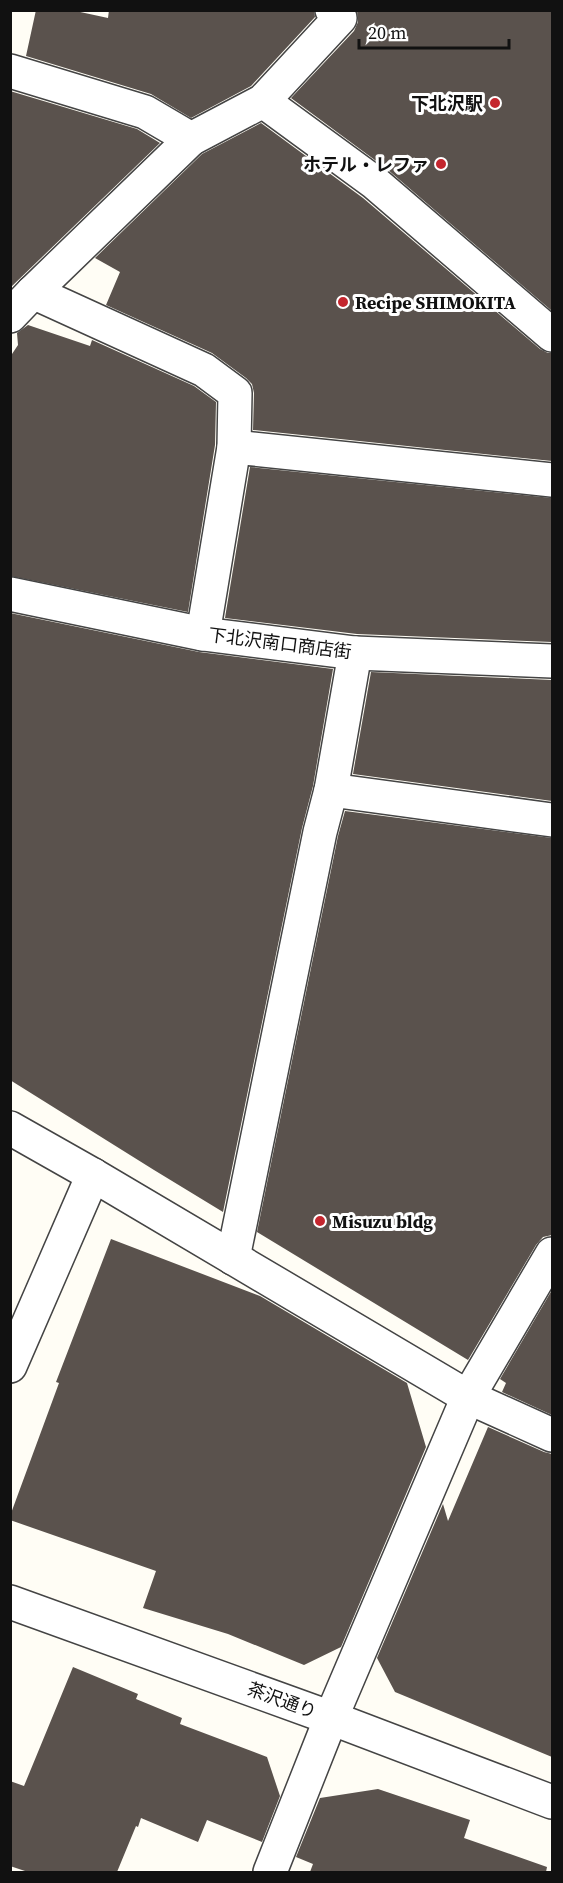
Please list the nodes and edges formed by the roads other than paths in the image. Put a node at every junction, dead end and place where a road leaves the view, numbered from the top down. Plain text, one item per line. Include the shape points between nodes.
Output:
1 (336, 14) edge
2 (10, 70) edge
3 (263, 101) junction
4 (191, 140) junction
5 (33, 292) junction
6 (10, 316) edge
7 (552, 335) edge
8 (234, 447) junction
9 (552, 480) edge
10 (10, 594) edge
11 (203, 634) junction
12 (355, 653) junction
13 (552, 661) edge
14 (331, 790) junction
15 (552, 820) edge
16 (10, 1128) edge
17 (93, 1175) junction
18 (552, 1254) edge
19 (232, 1258) junction
20 (10, 1366) edge
21 (468, 1397) junction
22 (552, 1435) edge
23 (10, 1602) edge
24 (331, 1718) junction
25 (552, 1802) edge
26 (270, 1872) edge

1 - 3 street
2 - 4 street via 145,112
3 - 4 street
3 - 7 street via 375,183
4 - 5 street
5 - 6 street
5 - 8 street via 204,370 235,393
8 - 9 street
8 - 11 street
10 - 11 street, 下北沢南口商店街
11 - 12 street, 下北沢南口商店街
12 - 13 street, 下北沢南口商店街
12 - 14 street
14 - 15 street
14 - 19 street
16 - 17 street
17 - 19 street
17 - 20 street
18 - 21 street
19 - 21 street
21 - 22 street
21 - 24 street
23 - 24 street, 茶沢通り
24 - 25 street, 茶沢通り
24 - 26 street

